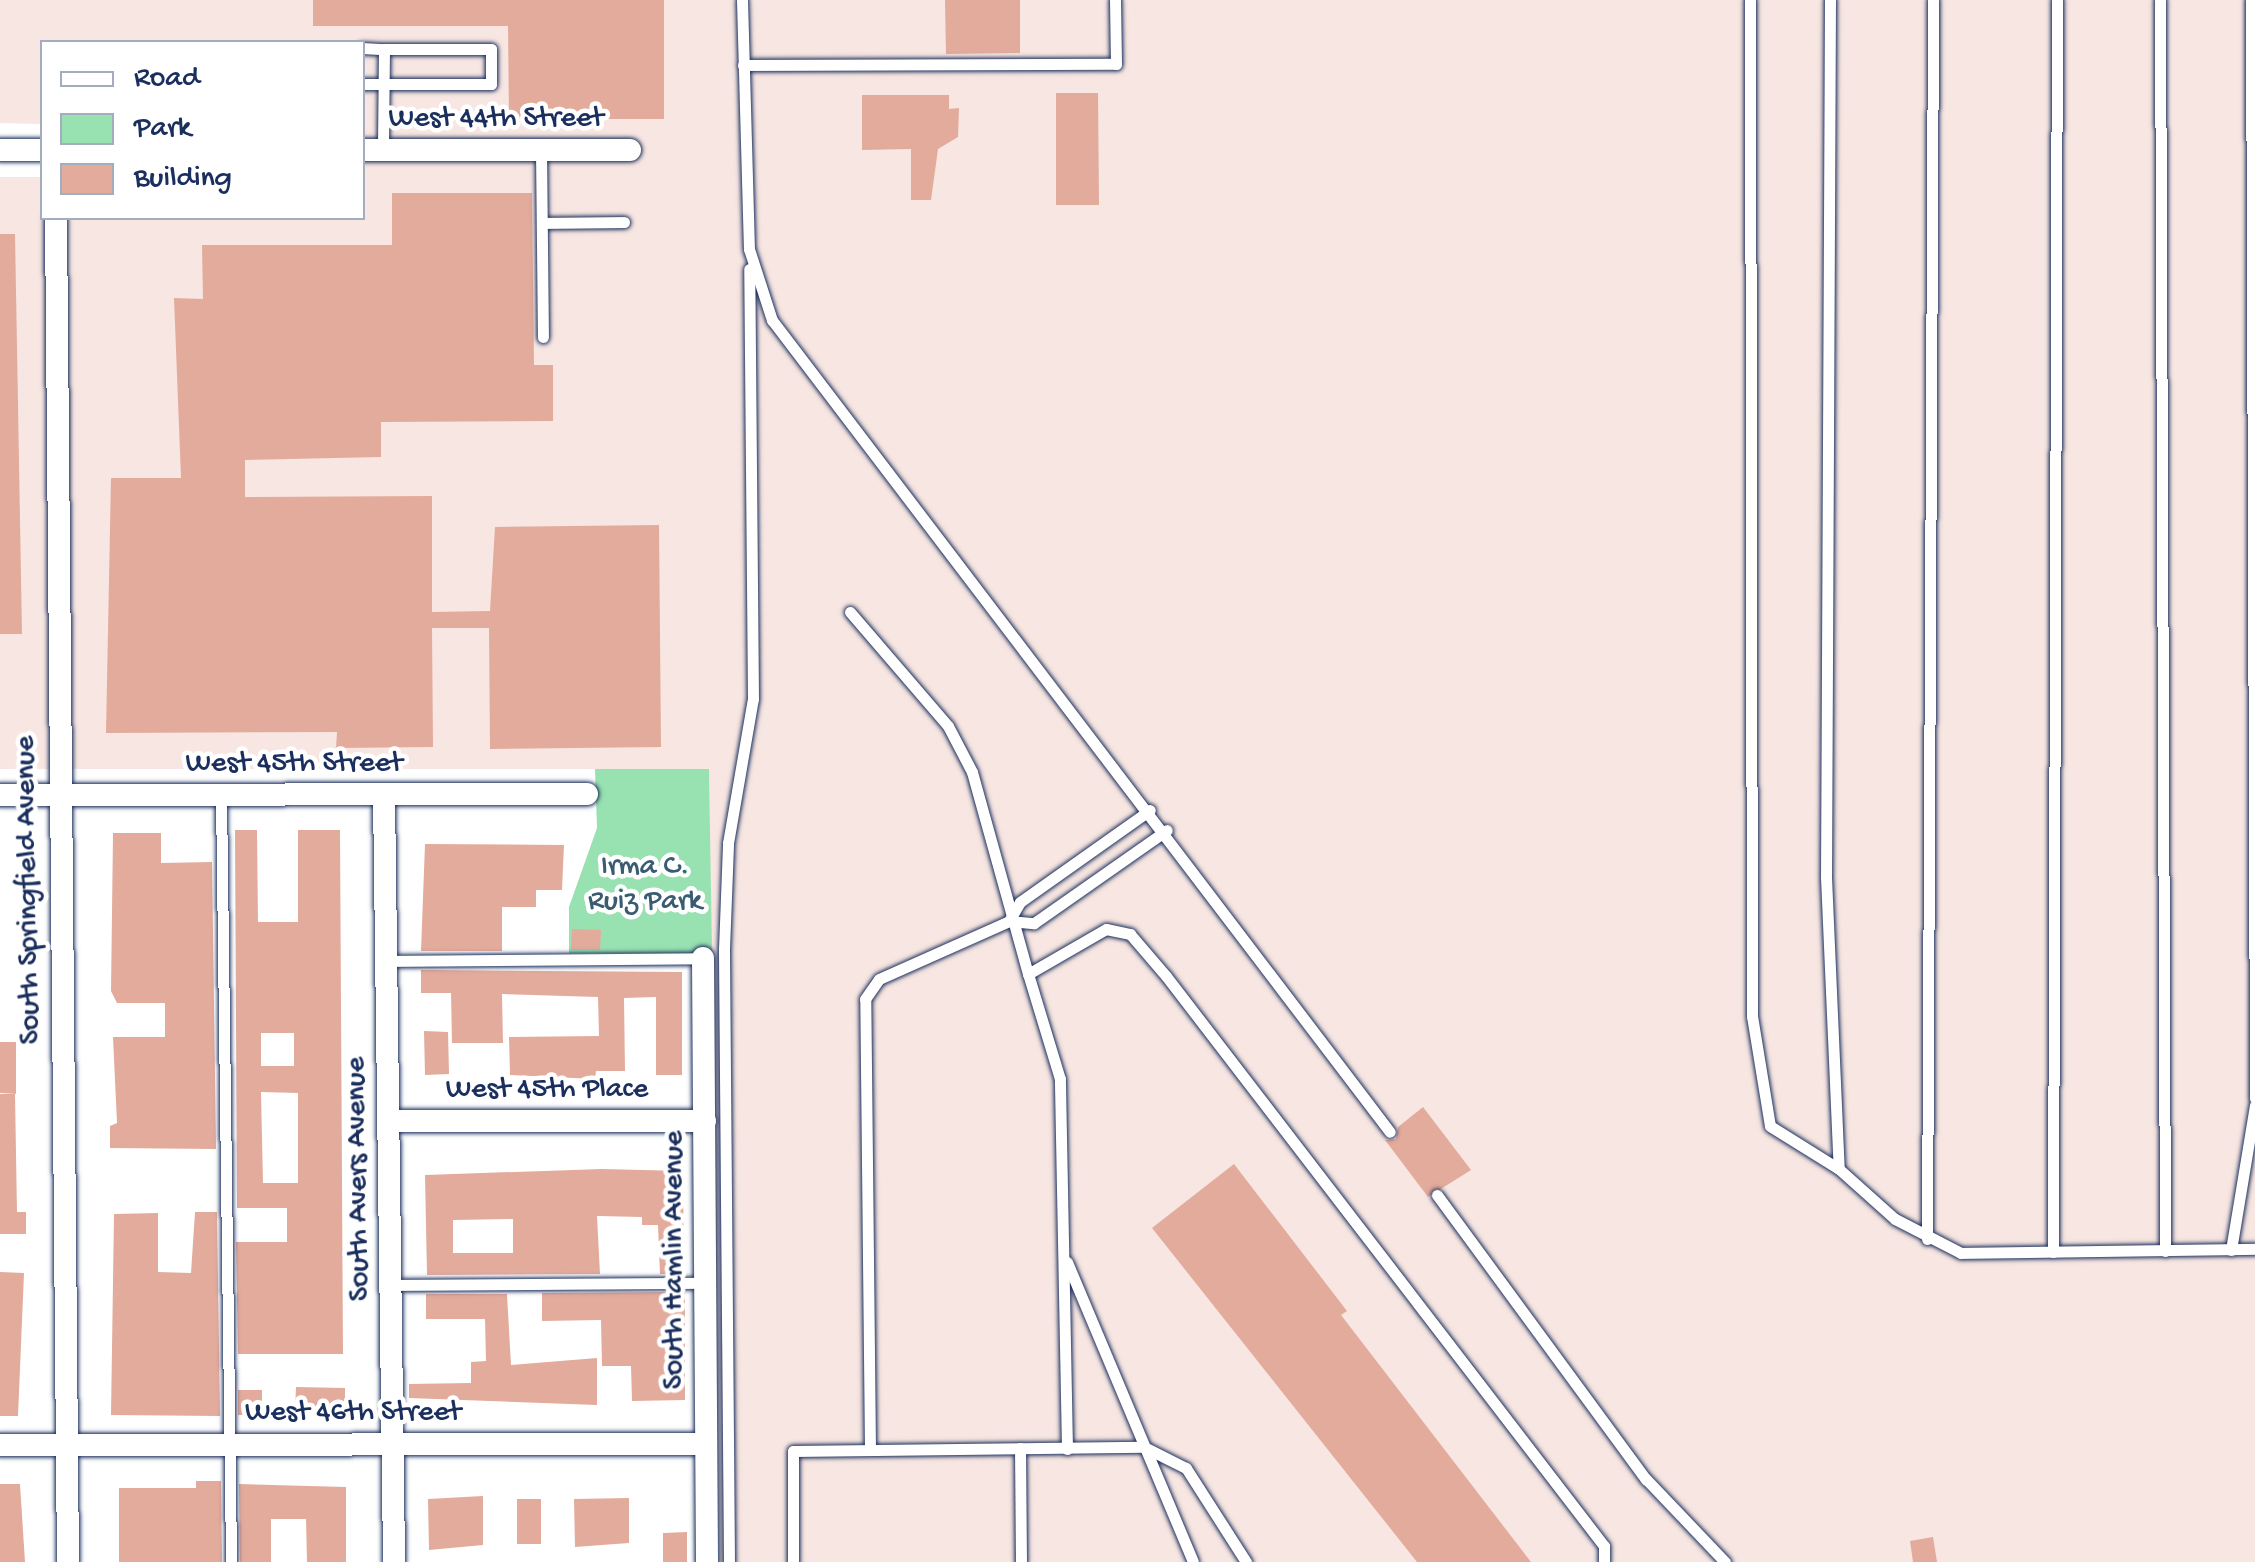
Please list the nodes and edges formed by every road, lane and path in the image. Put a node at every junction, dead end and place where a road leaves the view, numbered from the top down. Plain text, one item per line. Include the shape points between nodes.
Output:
1 (742, 0) edge
2 (1115, 0) edge
3 (1750, 0) edge
4 (1830, 0) edge
5 (1933, 0) edge
6 (2057, 0) edge
7 (2160, 0) edge
8 (2252, 0) edge
9 (365, 48) edge
10 (384, 49) junction
11 (743, 65) junction
12 (365, 84) edge
13 (383, 84) junction
14 (0, 150) edge
15 (40, 150) edge
16 (373, 150) edge
17 (541, 150) junction
18 (630, 150) dead end
19 (56, 220) edge
20 (624, 222) dead end
21 (543, 223) junction
22 (749, 248) junction
23 (543, 338) dead end
24 (850, 612) dead end
25 (384, 794) junction
26 (587, 794) dead end
27 (0, 795) edge
28 (58, 795) junction
29 (221, 795) junction
30 (1150, 810) junction
31 (1167, 830) junction
32 (1009, 921) junction
33 (703, 958) joint
34 (386, 961) junction
35 (1028, 974) junction
36 (2255, 1102) edge
37 (389, 1121) junction
38 (705, 1121) junction
39 (1390, 1132) dead end
40 (1839, 1169) junction
41 (1437, 1195) dead end
42 (1926, 1238) junction
43 (2255, 1249) edge
44 (2231, 1250) junction
45 (2166, 1251) junction
46 (2053, 1252) junction
47 (1064, 1255) junction
48 (706, 1283) junction
49 (391, 1286) junction
50 (229, 1444) junction
51 (393, 1444) junction
52 (706, 1444) junction
53 (0, 1445) edge
54 (67, 1445) junction
55 (1144, 1447) junction
56 (1020, 1448) junction
57 (870, 1449) junction
58 (1067, 1449) junction
59 (68, 1562) edge
60 (231, 1562) edge
61 (394, 1562) edge
62 (707, 1562) edge
63 (730, 1562) edge
64 (793, 1562) edge
65 (1020, 1562) edge
66 (1192, 1562) edge
67 (1246, 1562) edge
68 (1604, 1562) edge
69 (1724, 1562) edge

1 - 11 lane
2 - 11 lane via 1116,64
3 - 40 lane via 1752,1016 1770,1126
4 - 40 lane via 1826,877
5 - 42 lane
6 - 46 lane
7 - 45 lane
8 - 36 lane
9 - 10 lane
10 - 13 lane
10 - 13 lane via 492,50 491,84
11 - 22 lane
12 - 13 lane
13 - 16 lane
14 - 15 street
16 - 17 street, West 44th Street
17 - 18 street, West 44th Street
17 - 21 lane
19 - 28 street, South Springfield Avenue
20 - 21 lane
21 - 23 lane
22 - 30 lane via 772,320 796,359 1002,632
22 - 63 lane via 753,700 728,843 724,948
24 - 32 lane via 948,726 972,772
25 - 26 street, West 45th Street
25 - 29 street, West 45th Street
25 - 34 street, South Avers Avenue
27 - 28 street, West 45th Street
28 - 29 street, West 45th Street
28 - 54 street, South Springfield Avenue
29 - 50 lane
30 - 31 lane
30 - 32 lane via 1031,894
31 - 32 lane via 1034,923
31 - 39 lane
32 - 35 lane
32 - 57 lane via 878,979 865,999
33 - 34 lane
33 - 38 street, South Hamlin Avenue
34 - 37 street, South Avers Avenue
35 - 47 lane via 1060,1079
35 - 68 lane via 1106,929 1130,934 1604,1546
36 - 44 lane
37 - 38 street, West 45th Place
37 - 49 street, South Avers Avenue
38 - 48 street, South Hamlin Avenue
40 - 42 lane
41 - 69 lane via 1646,1479
42 - 46 lane via 1961,1252
43 - 44 lane
44 - 45 lane
45 - 46 lane
47 - 55 lane
47 - 58 lane
48 - 49 lane
48 - 52 street, South Hamlin Avenue
49 - 51 street, South Avers Avenue
50 - 51 street, West 46th Street
50 - 54 street, West 46th Street
50 - 60 lane
51 - 52 street, West 46th Street
51 - 61 street, South Avers Avenue
52 - 62 street, South Hamlin Avenue
53 - 54 street, West 46th Street
54 - 59 street, South Springfield Avenue
55 - 58 lane
55 - 66 lane
55 - 67 lane via 1186,1468
56 - 57 lane
56 - 58 lane
56 - 65 lane
57 - 64 lane via 793,1450

